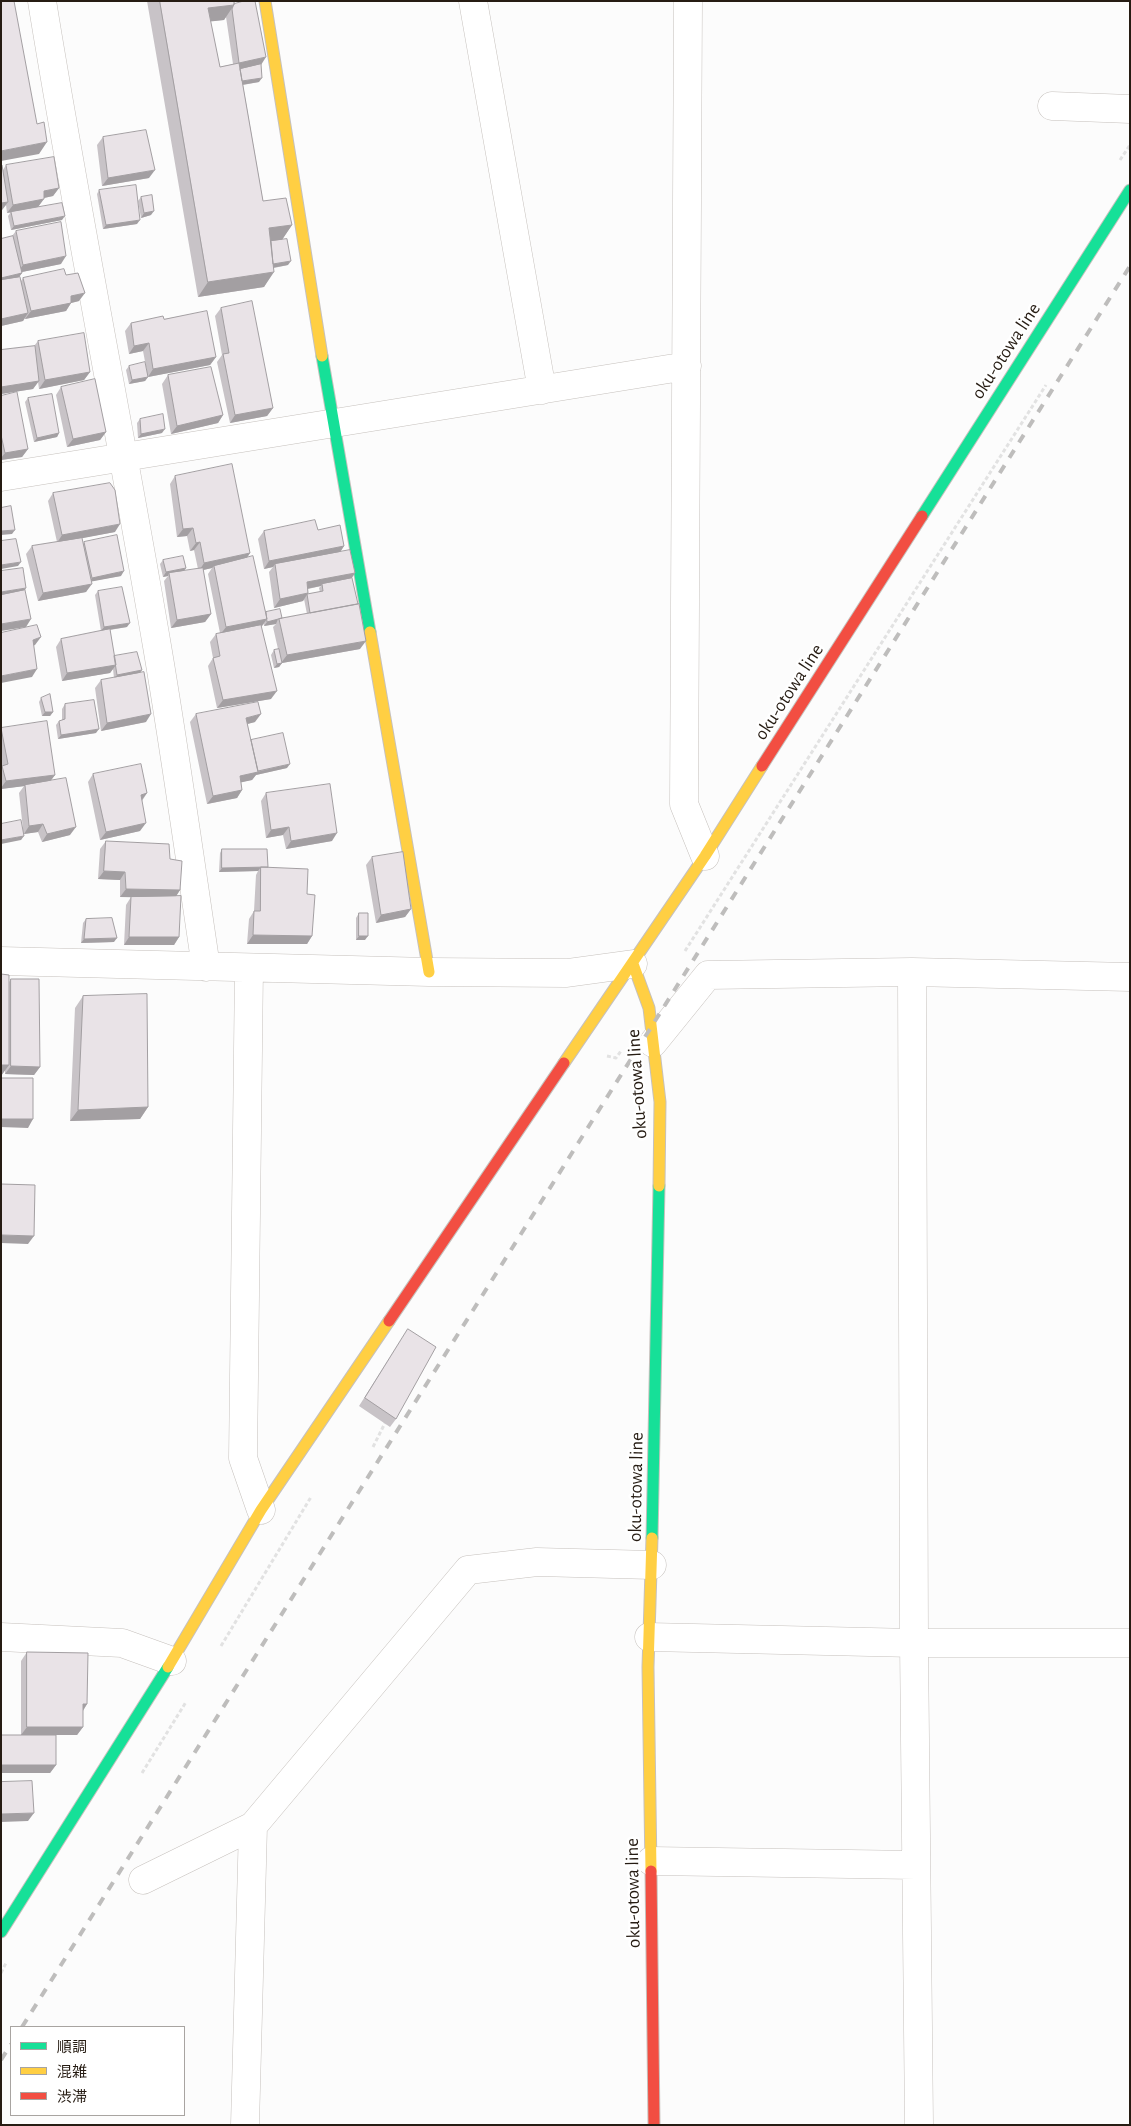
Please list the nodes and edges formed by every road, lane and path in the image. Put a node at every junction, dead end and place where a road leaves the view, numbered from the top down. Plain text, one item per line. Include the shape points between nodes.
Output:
1 (42, 1) edge
2 (265, 1) edge
3 (473, 1) edge
4 (688, 1) edge
5 (1052, 106) dead end
6 (1130, 109) edge
7 (1126, 204) edge
8 (687, 366) junction
9 (542, 390) junction
10 (333, 424) junction
11 (124, 458) junction
12 (1, 477) edge
13 (705, 856) junction
14 (1, 961) edge
15 (633, 964) junction
16 (206, 966) junction
17 (249, 968) junction
18 (429, 972) junction
19 (912, 972) junction
20 (1130, 976) edge
21 (654, 1043) junction
22 (384, 1423) edge
23 (373, 1447) dead end
24 (260, 1510) junction
25 (652, 1565) junction
26 (1, 1637) edge
27 (649, 1637) junction
28 (1130, 1643) edge
29 (914, 1644) junction
30 (172, 1661) junction
31 (253, 1826) junction
32 (650, 1861) junction
33 (916, 1865) junction
34 (143, 1880) dead end
35 (1, 1932) edge
36 (245, 2125) edge
37 (654, 2125) edge
38 (919, 2125) edge

1 - 11 street
2 - 10 street
3 - 9 street
4 - 8 street
5 - 6 street
7 - 13 street, oku-otowa line
8 - 9 street
8 - 13 street via 684,804
9 - 10 street
10 - 11 street
10 - 18 street
11 - 12 street
11 - 16 street via 158,649
13 - 15 street, oku-otowa line
14 - 16 street
15 - 18 street via 567,973
15 - 21 street, oku-otowa line via 649,1008
15 - 24 street
16 - 17 street
17 - 18 street
17 - 24 street via 243,1458
19 - 20 street
19 - 21 street via 708,975
19 - 29 street
21 - 25 street, oku-otowa line via 660,1102
22 - 23 path
24 - 30 street
25 - 27 street, oku-otowa line
25 - 31 street via 537,1562 468,1570
26 - 30 street via 122,1643
27 - 29 street
27 - 32 street, oku-otowa line
28 - 29 street
29 - 33 street
30 - 35 street
31 - 34 street
31 - 36 street
32 - 33 street
32 - 37 street, oku-otowa line
33 - 38 street

